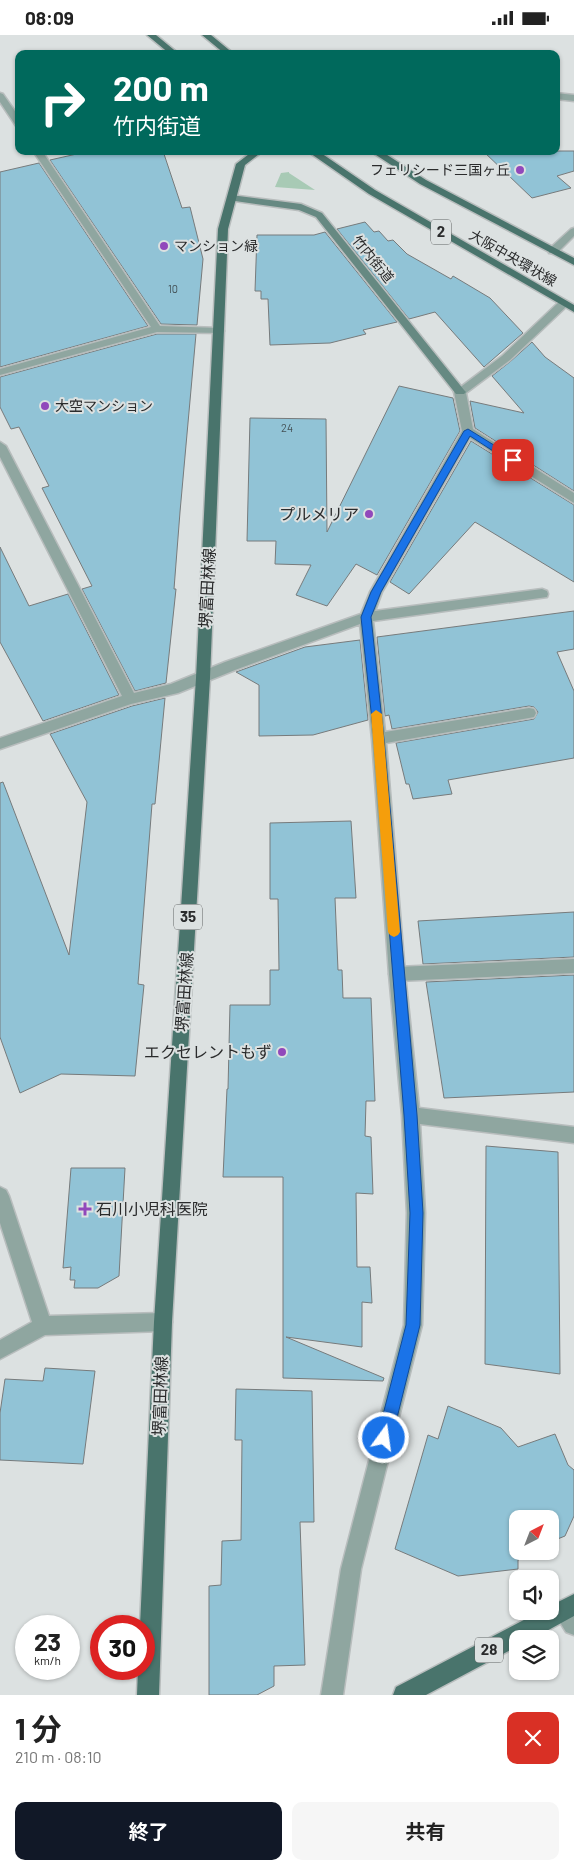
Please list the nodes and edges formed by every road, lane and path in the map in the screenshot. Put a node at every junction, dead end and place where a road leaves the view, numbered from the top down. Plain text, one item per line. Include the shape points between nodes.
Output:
1 (151, 35) edge
2 (206, 35) edge
3 (170, 50) edge
4 (225, 50) edge
5 (0, 96) edge
6 (560, 96) edge
7 (574, 97) edge
8 (4, 107) edge
9 (15, 119) edge
10 (40, 155) edge
11 (253, 155) edge
12 (317, 155) edge
13 (380, 155) edge
14 (232, 198) junction
15 (574, 231) edge
16 (554, 251) junction
17 (574, 262) edge
18 (569, 306) edge
19 (157, 329) junction
20 (219, 331) junction
21 (0, 372) edge
22 (460, 392) junction
23 (468, 431) junction
24 (0, 446) edge
25 (574, 499) edge
26 (542, 594) dead end
27 (366, 617) junction
28 (203, 678) junction
29 (130, 699) junction
30 (529, 713) dead end
31 (379, 739) junction
32 (0, 745) edge
33 (574, 965) edge
34 (397, 974) junction
35 (411, 1115) junction
36 (574, 1135) edge
37 (0, 1196) edge
38 (164, 1322) junction
39 (43, 1326) junction
40 (0, 1350) edge
41 (571, 1613) edge
42 (148, 1695) edge
43 (332, 1695) edge
44 (404, 1695) edge

1 - 3 main road
2 - 4 main road
5 - 8 street
6 - 7 street
8 - 9 street
10 - 19 street
11 - 14 main road, 堺富田林線 / 35 via 241,164
12 - 18 main road, 大阪中央環状線 / 2 via 372,192
13 - 16 main road, 大阪中央環状線 / 2 via 423,182
14 - 20 main road, 堺富田林線 / 35 via 223,229
14 - 22 street, 竹内街道 via 301,207 319,215
15 - 16 street
16 - 17 main road, 大阪中央環状線 / 2
18 - 22 street
19 - 20 street
19 - 21 street
20 - 28 main road, 堺富田林線 / 35
22 - 23 street
23 - 25 street
23 - 27 street via 376,592
24 - 29 street
26 - 27 street
27 - 28 street
27 - 31 street
28 - 29 street
28 - 38 main road, 堺富田林線 / 35
29 - 32 street
30 - 31 street
31 - 34 street
33 - 34 street
34 - 35 street
35 - 36 street
35 - 43 street via 416,1213 413,1325 351,1569
37 - 39 street
38 - 39 street
38 - 42 main road, 堺富田林線 / 35
39 - 40 street
41 - 44 main road, 28

